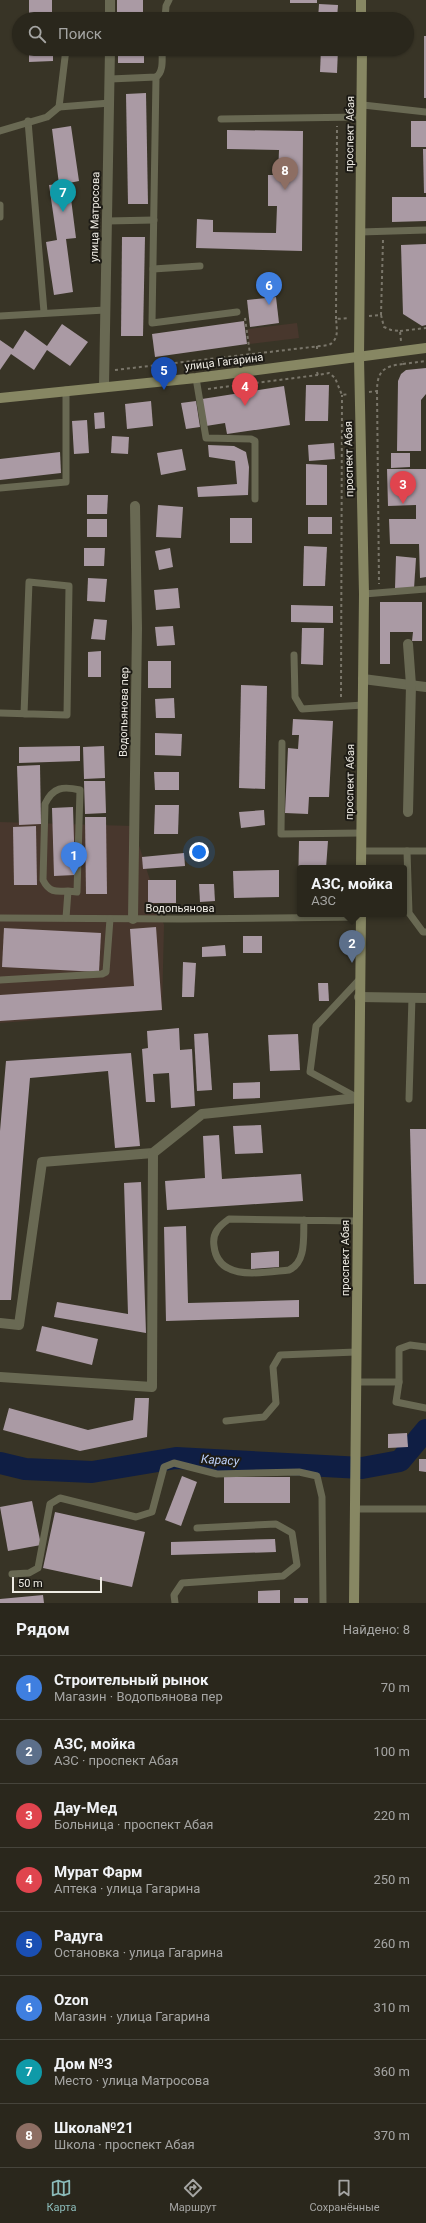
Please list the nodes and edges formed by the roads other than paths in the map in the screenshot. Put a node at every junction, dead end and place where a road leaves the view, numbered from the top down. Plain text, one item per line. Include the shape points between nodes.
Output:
1 (110, 0) edge
2 (169, 0) edge
3 (361, 0) edge
4 (110, 12) edge
5 (166, 12) edge
6 (361, 12) edge
7 (65, 56) edge
8 (110, 56) edge
9 (162, 56) edge
10 (362, 56) edge
11 (156, 77) junction
12 (110, 79) junction
13 (110, 103) junction
14 (363, 105) junction
15 (59, 107) junction
16 (426, 112) edge
17 (362, 117) junction
18 (221, 118) dead end
19 (28, 121) junction
20 (0, 131) edge
21 (0, 205) edge
22 (0, 217) edge
23 (154, 220) junction
24 (107, 221) junction
25 (426, 230) edge
26 (360, 232) junction
27 (200, 266) dead end
28 (153, 269) junction
29 (105, 310) junction
30 (44, 312) junction
31 (237, 312) road end
32 (0, 316) edge
33 (426, 348) edge
34 (358, 358) junction
35 (196, 378) junction
36 (104, 386) junction
37 (66, 390) junction
38 (0, 398) edge
39 (0, 488) edge
40 (254, 499) dead end
41 (135, 506) dead end
42 (426, 589) edge
43 (364, 594) junction
44 (408, 644) dead end
45 (294, 656) dead end
46 (363, 679) junction
47 (411, 685) junction
48 (426, 687) edge
49 (363, 705) junction
50 (0, 713) edge
51 (24, 714) junction
52 (282, 743) dead end
53 (408, 812) dead end
54 (362, 833) junction
55 (361, 851) junction
56 (407, 851) junction
57 (426, 851) edge
58 (361, 865) edge
59 (68, 890) junction
60 (297, 917) edge
61 (361, 917) edge
62 (0, 918) edge
63 (66, 918) junction
64 (110, 919) junction
65 (133, 919) junction
66 (426, 932) edge
67 (360, 979) junction
68 (0, 980) edge
69 (359, 997) junction
70 (412, 997) junction
71 (426, 998) edge
72 (358, 1098) junction
73 (409, 1099) dead end
74 (153, 1153) junction
75 (304, 1220) junction
76 (357, 1222) junction
77 (0, 1323) edge
78 (426, 1347) edge
79 (356, 1352) junction
80 (0, 1377) edge
81 (356, 1382) junction
82 (399, 1382) junction
83 (426, 1408) edge
84 (226, 1421) dead end
85 (354, 1509) junction
86 (425, 1509) edge
87 (197, 1528) dead end
88 (12, 1574) dead end
89 (175, 1603) edge
90 (323, 1603) edge
91 (354, 1603) edge

1 - 4 street
2 - 5 lane
3 - 6 main road
7 - 15 lane
8 - 12 street, улица Матросова
9 - 11 lane via 161,70
10 - 14 main road, проспект Абая
11 - 12 lane
11 - 23 lane
12 - 13 street, улица Матросова
13 - 15 lane
13 - 24 street, улица Матросова
14 - 16 lane
14 - 17 main road, проспект Абая
15 - 19 lane via 47,117
17 - 18 lane
17 - 26 main road, проспект Абая
19 - 20 lane
19 - 30 lane
21 - 22 lane
23 - 24 lane
23 - 28 lane
24 - 29 street, улица Матросова
25 - 26 lane
26 - 34 main road, проспект Абая
27 - 28 lane
28 - 31 lane via 152,323
29 - 30 lane
29 - 36 street, улица Матросова
30 - 32 lane
33 - 34 main road, улица Гагарина
34 - 35 main road, улица Гагарина
34 - 43 main road, проспект Абая
35 - 36 main road, улица Гагарина
35 - 40 lane via 206,438 255,441
36 - 37 main road, улица Гагарина
37 - 38 main road, улица Гагарина
37 - 39 lane via 66,482
41 - 65 street, Водопьянова пер via 137,628
42 - 43 lane
43 - 46 main road, проспект Абая
44 - 47 street
45 - 49 lane via 295,697 302,709
46 - 47 street
46 - 49 main road, проспект Абая
47 - 48 street
47 - 53 street
49 - 54 main road, проспект Абая
50 - 51 lane
51 - 51 lane via 67,715 70,586 29,582
52 - 54 lane via 281,834
54 - 55 main road, проспект Абая
55 - 56 lane
55 - 58 main road, проспект Абая
56 - 57 lane
56 - 66 lane via 409,913 423,932
59 - 59 lane via 77,892 80,790 70,788 56,790 45,804 43,880 47,888 55,892
59 - 63 lane
60 - 65 lane, Водопьянова
61 - 67 main road, проспект Абая
62 - 63 lane, Водопьянова
63 - 64 lane, Водопьянова
64 - 65 lane, Водопьянова
64 - 68 lane via 106,972
67 - 69 main road, проспект Абая
67 - 72 lane via 316,1026 310,1072
69 - 70 street
69 - 72 main road, проспект Абая
70 - 71 street
70 - 73 lane
72 - 74 street via 202,1114
72 - 76 main road, проспект Абая
74 - 77 street via 42,1162 19,1325
74 - 80 street via 152,1387
75 - 75 lane via 229,1219 218,1229 214,1237 215,1251 228,1269 245,1274 295,1268 302,1254
75 - 76 lane
76 - 79 main road, проспект Абая
78 - 82 lane via 410,1345 399,1349
79 - 81 main road, проспект Абая
79 - 84 lane via 280,1355 273,1367 276,1403 264,1417
81 - 82 lane
81 - 85 main road, проспект Абая
82 - 83 lane via 396,1402
85 - 86 lane
85 - 91 main road, проспект Абая
87 - 89 lane via 276,1524 292,1533 297,1565 283,1576 182,1583 174,1595
88 - 90 lane via 38,1568 50,1504 60,1498 136,1517 152,1512 164,1467 174,1463 217,1474 299,1472 317,1476 322,1497

